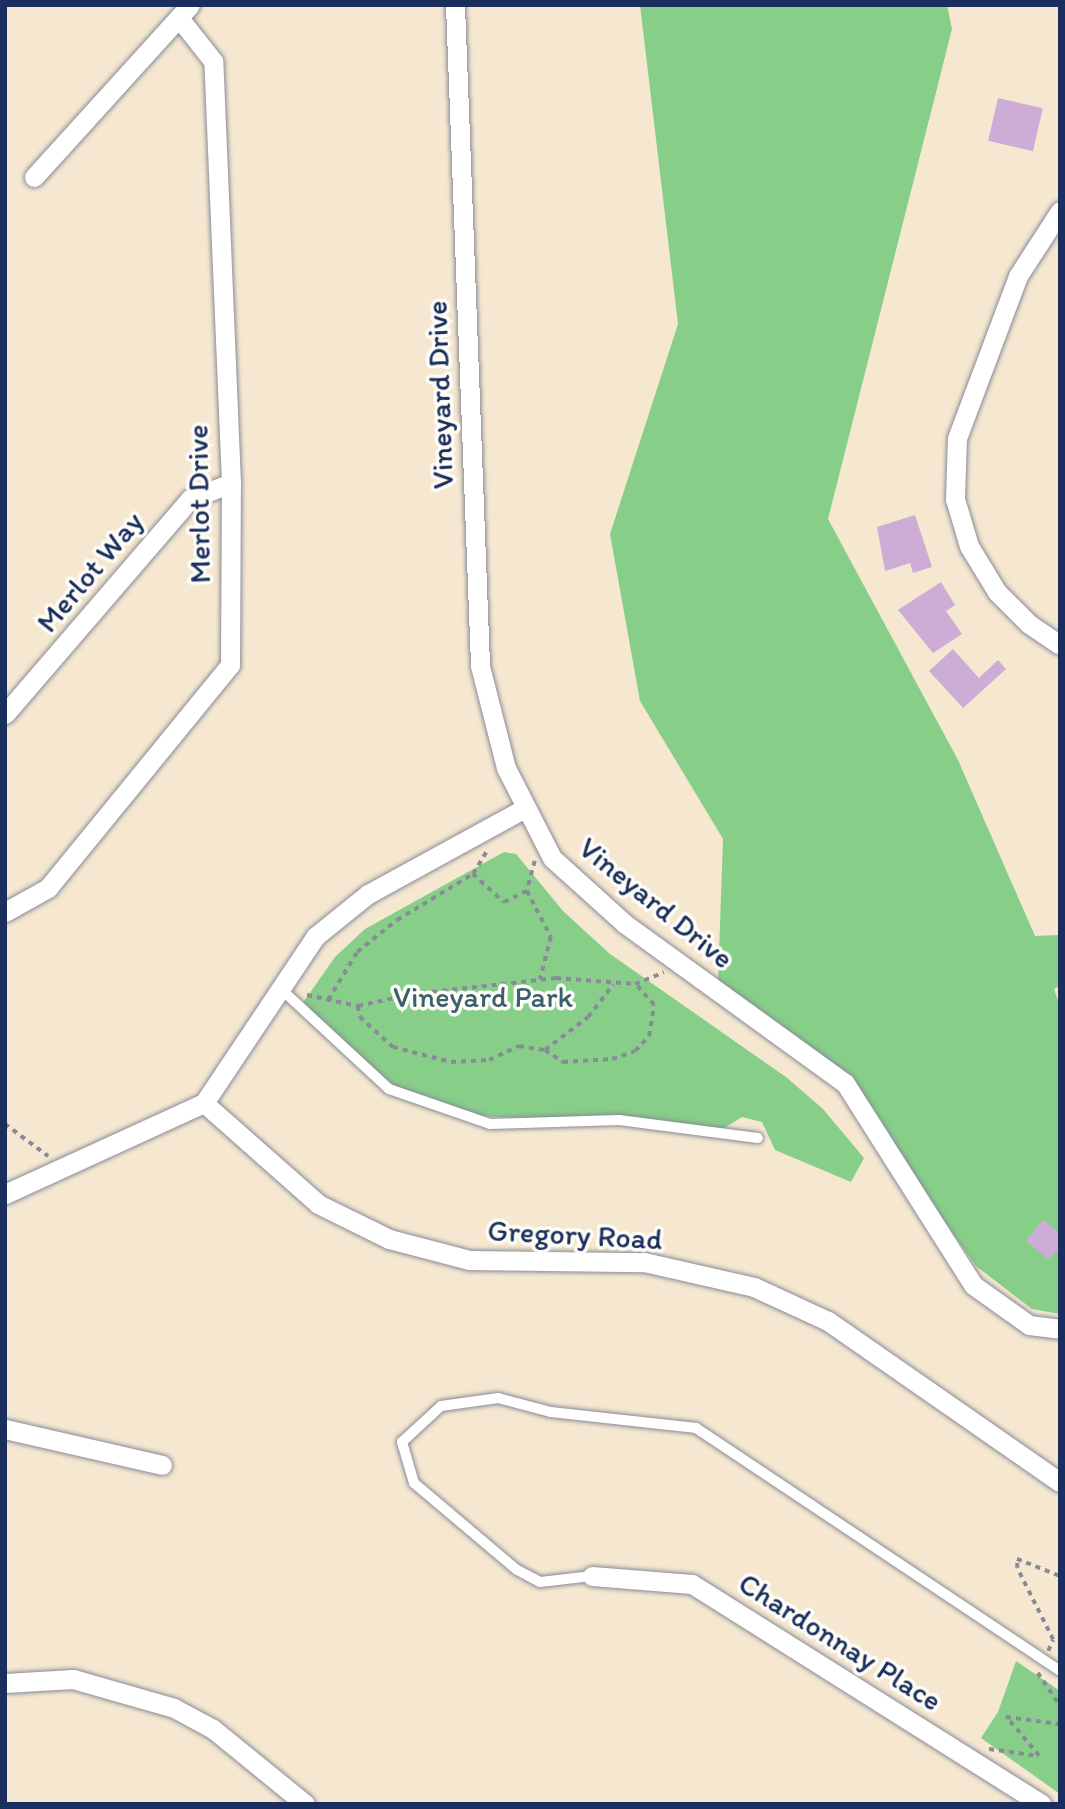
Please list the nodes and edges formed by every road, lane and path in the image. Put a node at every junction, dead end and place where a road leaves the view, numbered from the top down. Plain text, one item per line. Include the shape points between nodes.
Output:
1 (455, 5) edge
2 (185, 11) edge
3 (34, 177) dead end
4 (1060, 211) edge
5 (232, 483) junction
6 (1060, 645) edge
7 (5, 714) edge
8 (525, 808) junction
9 (545, 845) junction
10 (527, 891) junction
11 (5, 912) edge
12 (681, 964) junction
13 (540, 980) junction
14 (635, 984) junction
15 (613, 985) junction
16 (281, 989) junction
17 (328, 1000) junction
18 (358, 1006) junction
19 (545, 1050) junction
20 (204, 1103) junction
21 (5, 1124) edge
22 (758, 1138) dead end
23 (63, 1168) junction
24 (5, 1194) edge
25 (1060, 1329) edge
26 (5, 1429) edge
27 (162, 1465) dead end
28 (1060, 1482) edge
29 (592, 1576) joint
30 (1060, 1576) edge
31 (1044, 1660) junction
32 (1060, 1671) edge
33 (5, 1683) edge
34 (1060, 1706) edge
35 (1060, 1724) edge
36 (968, 1758) junction
37 (305, 1804) edge
38 (1041, 1804) edge

1 - 8 street, Vineyard Drive via 480,666 506,768
2 - 3 street
2 - 5 street, Merlot Drive via 213,61
4 - 6 street via 1018,275 957,438 955,499 969,545 997,592 1029,624
5 - 7 street, Merlot Way via 191,499
5 - 11 street, Merlot Drive via 230,664 48,888
8 - 9 street, Vineyard Drive
8 - 16 street via 368,894 316,936
9 - 10 path
9 - 12 street, Vineyard Drive via 552,858 625,924
10 - 13 path via 551,937
10 - 17 path via 504,902 473,874 397,920 356,952
12 - 14 path
12 - 25 street, Vineyard Drive via 845,1083 973,1285 1029,1325
13 - 15 path
13 - 18 path via 412,994
14 - 15 path
14 - 19 path via 654,1005 649,1036 635,1051 612,1059 563,1062
15 - 19 path via 588,1017
16 - 17 path
16 - 20 street
16 - 22 lane via 389,1089 490,1124 619,1120
17 - 18 path
18 - 19 path via 360,1017 393,1047 451,1062 489,1060 519,1046
20 - 23 street
20 - 28 street, Gregory Road via 318,1204 389,1239 469,1260 644,1262 754,1287 828,1321
21 - 23 path
23 - 24 street
26 - 27 street
29 - 31 lane via 540,1582 517,1570 414,1483 402,1442 441,1406 498,1398 551,1412 696,1428
29 - 36 street, Chardonnay Place via 692,1584
30 - 31 path via 1017,1559 1017,1568 1053,1640
31 - 32 lane
31 - 34 path via 1037,1672
33 - 37 street via 73,1679 174,1708 213,1729
35 - 36 path via 1006,1717 1039,1756 974,1747
36 - 38 street, Chardonnay Place

